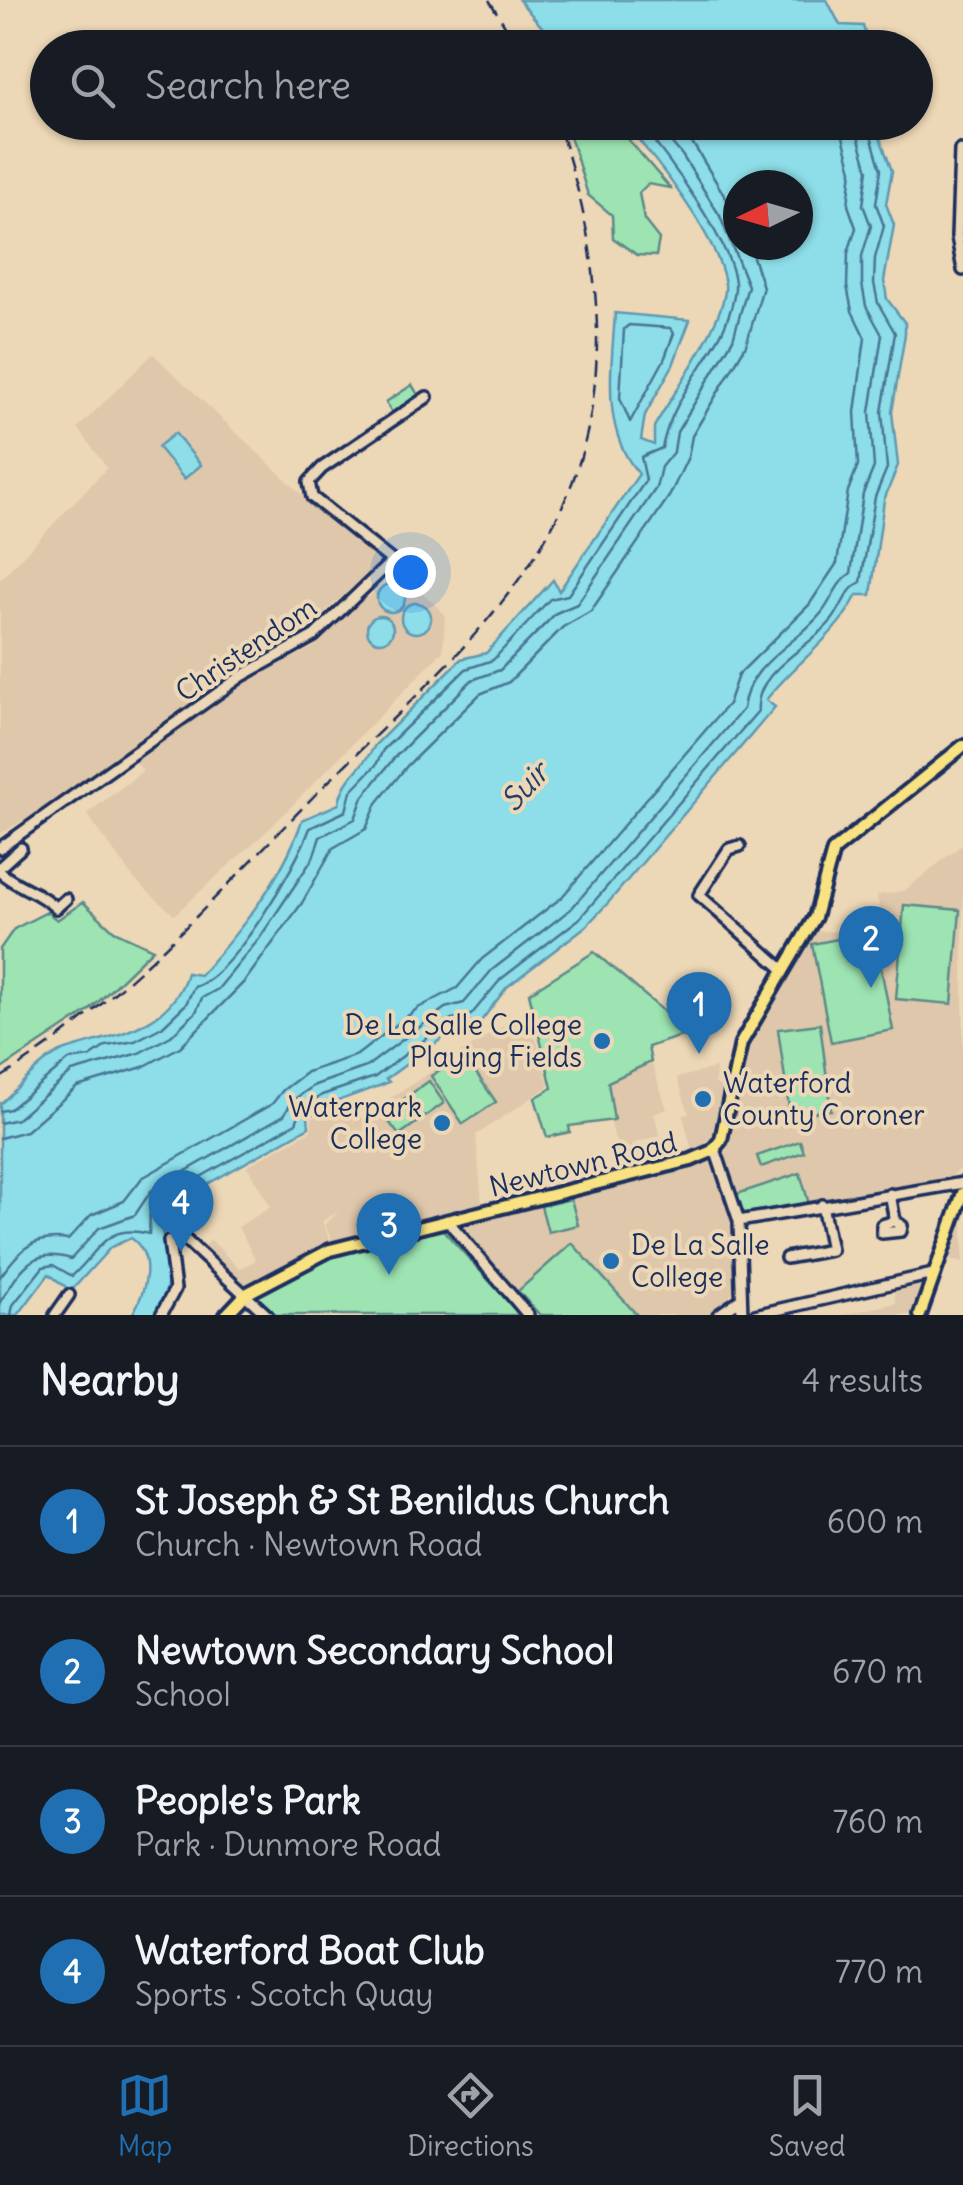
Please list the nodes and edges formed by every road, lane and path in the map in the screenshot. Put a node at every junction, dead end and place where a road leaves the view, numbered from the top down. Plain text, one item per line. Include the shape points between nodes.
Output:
1 (960, 150) dead end
2 (963, 270) edge
3 (426, 397) dead end
4 (963, 746) edge
5 (740, 846) dead end
6 (0, 848) edge
7 (21, 848) dead end
8 (0, 870) edge
9 (66, 899) dead end
10 (784, 970) junction
11 (716, 1148) junction
12 (963, 1183) edge
13 (963, 1193) edge
14 (890, 1194) junction
15 (822, 1205) junction
16 (447, 1220) junction
17 (739, 1221) junction
18 (894, 1221) dead end
19 (786, 1258) dead end
20 (934, 1274) junction
21 (69, 1295) dead end
22 (244, 1296) junction
23 (740, 1299) junction
24 (55, 1315) edge
25 (160, 1315) edge
26 (226, 1315) edge
27 (268, 1315) edge
28 (528, 1315) edge
29 (718, 1315) edge
30 (742, 1315) edge
31 (754, 1315) edge
32 (920, 1315) edge

1 - 2 street via 957,237
3 - 6 street, Christendom via 309,482 312,496 392,561 314,636 242,676
4 - 10 main road, Newtown Road via 835,848 817,912
5 - 10 street via 729,849 699,894
7 - 8 street
8 - 9 street via 56,908
10 - 11 main road, Newtown Road via 740,1046
11 - 16 main road, Newtown Road via 691,1160
11 - 17 street
12 - 14 street
13 - 20 main road
14 - 15 street
14 - 18 street
15 - 17 street
15 - 19 street via 831,1250
16 - 22 main road, Newtown Road via 325,1251
16 - 28 street
17 - 23 street
20 - 31 street
20 - 32 main road
21 - 24 street
22 - 25 street via 179,1234 169,1242 174,1292
22 - 26 main road, Newtown Road
22 - 27 street
23 - 29 street
23 - 30 street

